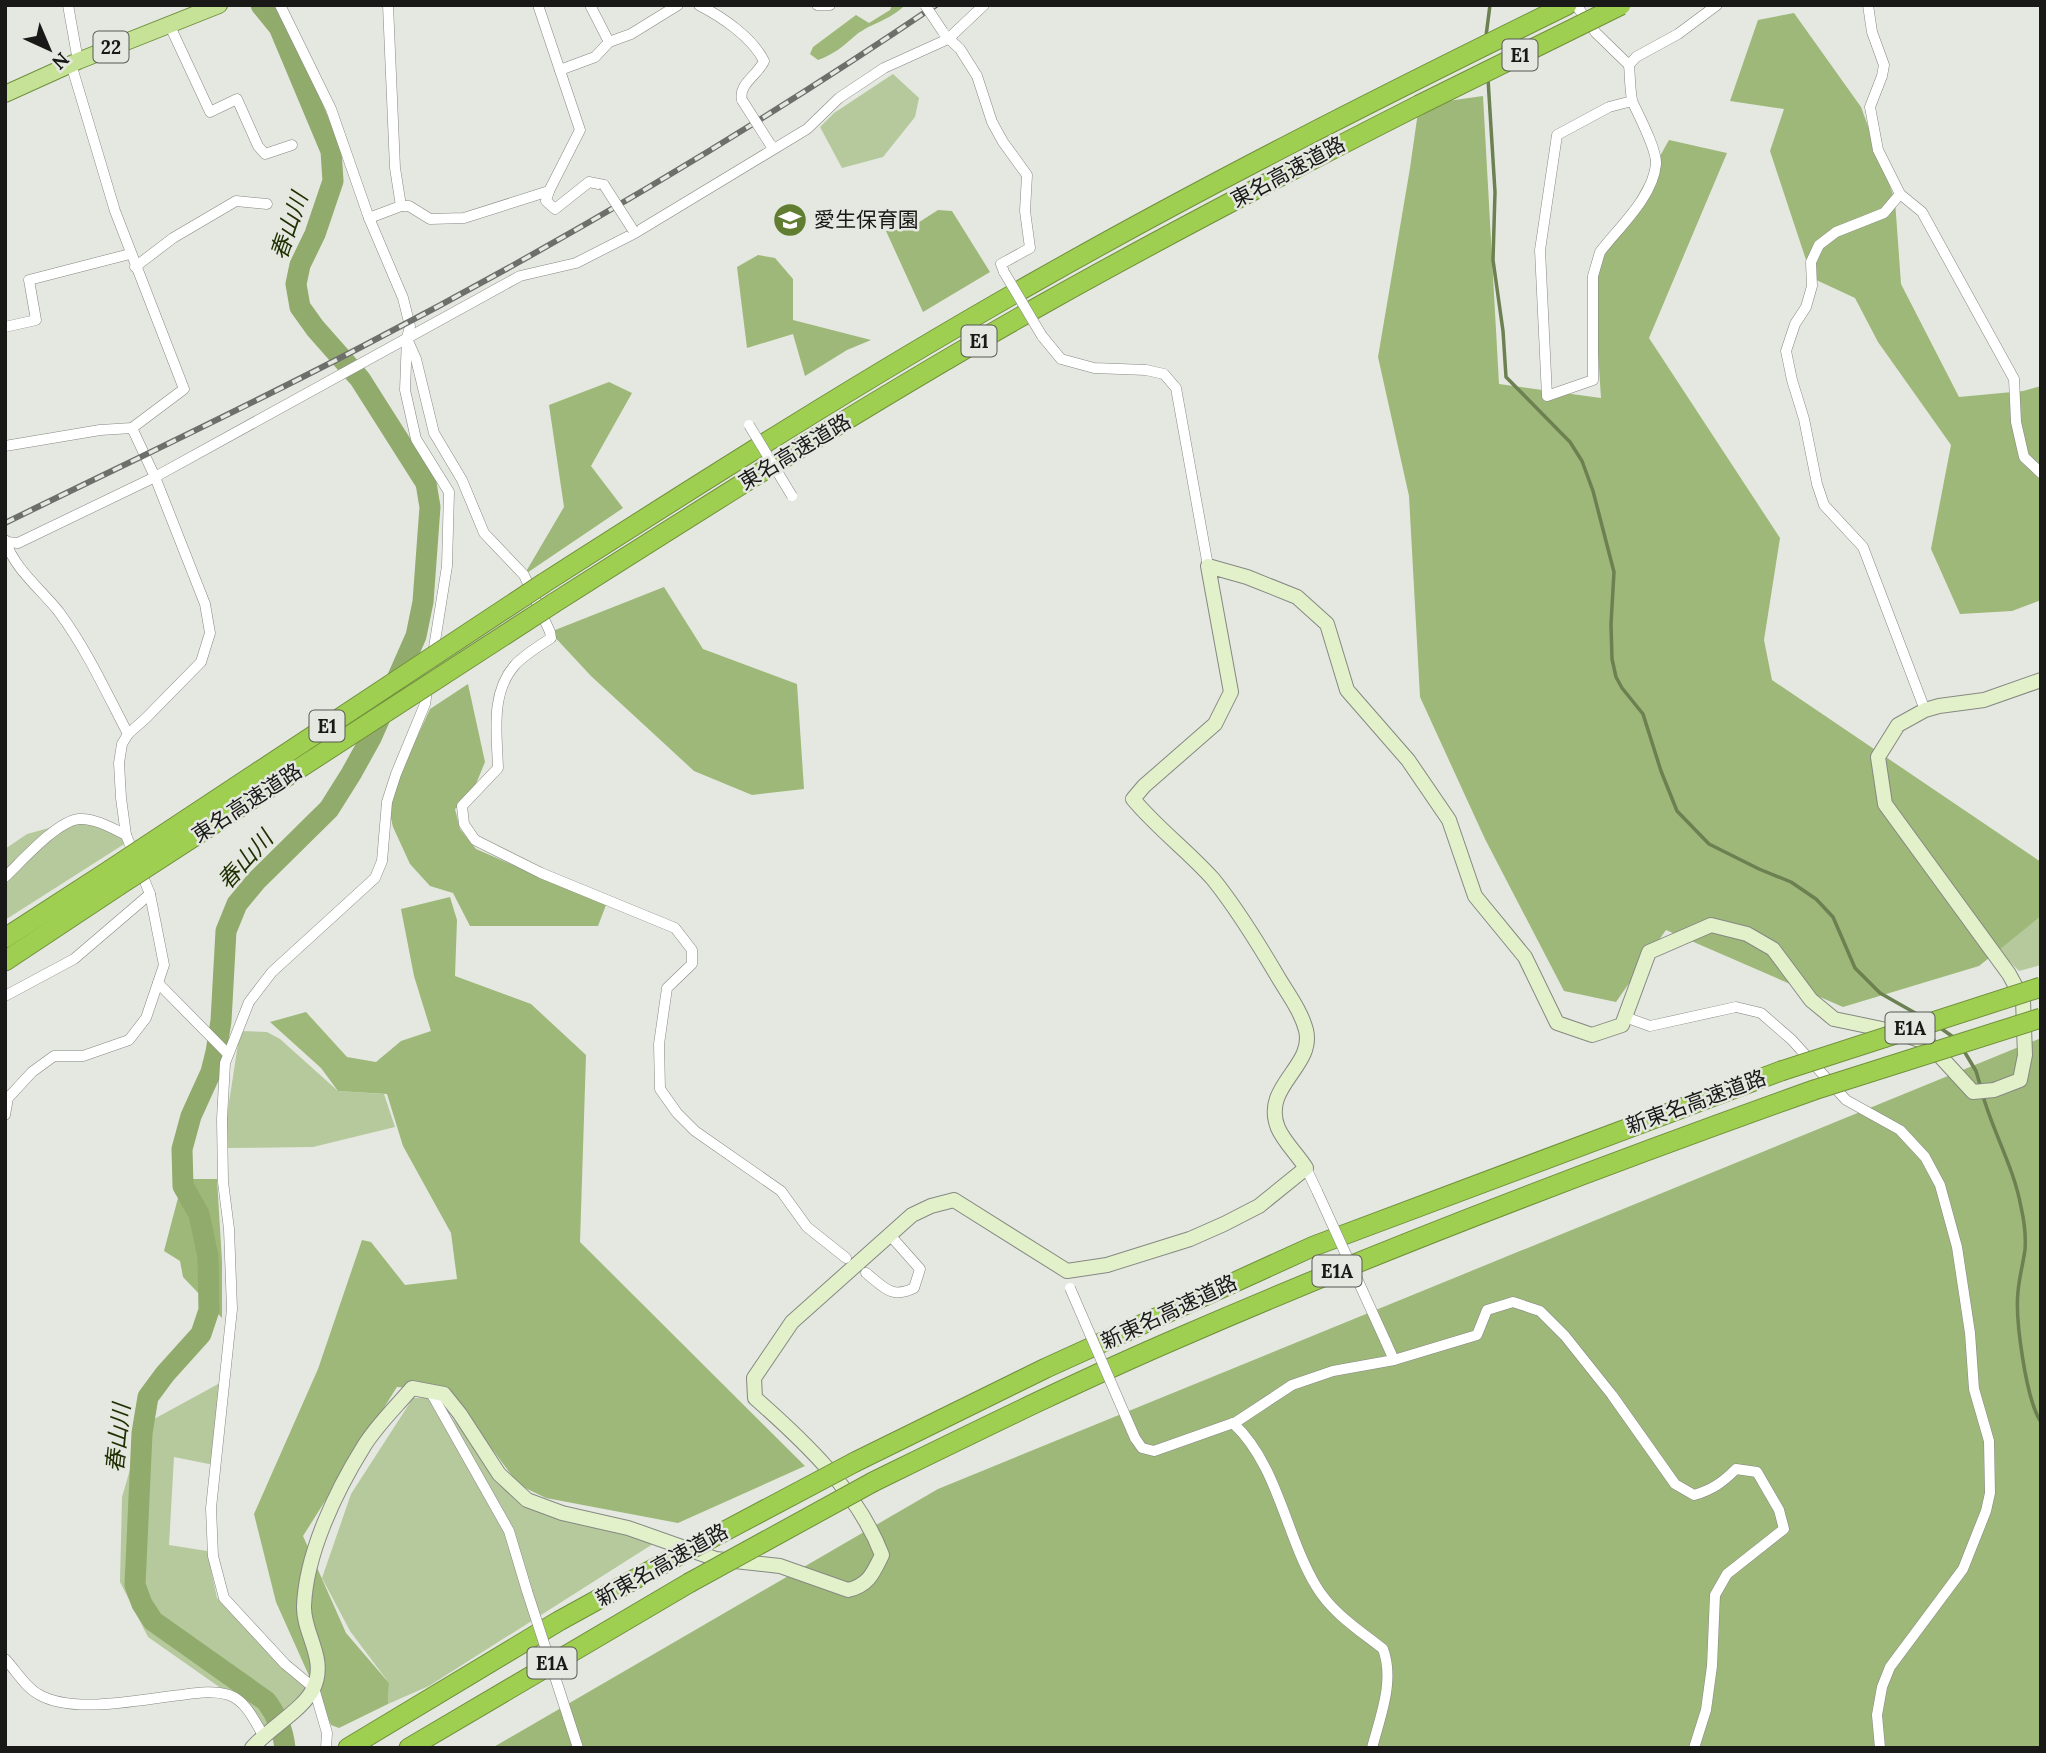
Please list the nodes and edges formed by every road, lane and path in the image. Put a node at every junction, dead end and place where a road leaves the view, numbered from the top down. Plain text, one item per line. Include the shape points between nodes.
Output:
1 (68, 5) edge
2 (219, 5) edge
3 (280, 5) edge
4 (388, 5) edge
5 (538, 5) edge
6 (590, 5) edge
7 (678, 5) edge
8 (699, 5) edge
9 (727, 5) edge
10 (817, 5) edge
11 (830, 5) edge
12 (925, 5) edge
13 (984, 5) edge
14 (1567, 5) edge
15 (1576, 5) edge
16 (1621, 5) edge
17 (1717, 5) edge
18 (1868, 5) edge
19 (720, 17) junction
20 (169, 24) junction
21 (945, 35) junction
22 (609, 43) junction
23 (74, 62) junction
24 (1629, 65) junction
25 (559, 70) junction
26 (5, 94) edge
27 (1632, 101) junction
28 (292, 145) dead end
29 (772, 147) junction
30 (549, 191) junction
31 (1900, 194) junction
32 (267, 204) dead end
33 (401, 206) junction
34 (369, 218) junction
35 (634, 231) junction
36 (130, 254) junction
37 (135, 267) junction
38 (5, 327) edge
39 (407, 338) junction
40 (749, 425) dead end
41 (132, 428) junction
42 (5, 446) edge
43 (2041, 473) edge
44 (155, 477) junction
45 (792, 496) dead end
46 (6, 541) edge
47 (1208, 566) junction
48 (2041, 680) edge
49 (1925, 710) junction
50 (128, 734) junction
51 (126, 835) junction
52 (5, 877) edge
53 (114, 878) junction
54 (150, 894) junction
55 (5, 938) edge
56 (5, 961) edge
57 (158, 983) junction
58 (2041, 987) edge
59 (5, 996) edge
60 (1625, 1017) junction
61 (2041, 1018) edge
62 (228, 1054) junction
63 (5, 1115) edge
64 (1306, 1168) junction
65 (889, 1234) junction
66 (846, 1258) dead end
67 (1067, 1270) junction
68 (866, 1273) dead end
69 (1394, 1360) junction
70 (430, 1390) junction
71 (1233, 1423) junction
72 (5, 1659) edge
73 (314, 1688) junction
74 (262, 1735) junction
75 (412, 1746) edge
76 (252, 1748) edge
77 (326, 1748) edge
78 (348, 1748) edge
79 (578, 1748) edge
80 (1372, 1748) edge
81 (1694, 1748) edge
82 (1880, 1748) edge

1 - 23 street
2 - 20 main road, 22
3 - 34 street via 331,109
4 - 33 street via 395,169
5 - 25 street
6 - 22 street
7 - 22 street
8 - 19 street
9 - 19 street
10 - 11 street
12 - 21 street, bridge
13 - 21 street
14 - 53 highway, 東名高速道路 / E1, bridge via 1307,134 1031,284 544,583
15 - 24 street via 1595,33
16 - 53 highway, 東名高速道路 / E1, bridge via 1282,175 1044,303 850,418
17 - 24 street
18 - 31 street via 1884,65 1870,107 1878,150
19 - 29 street, bridge via 764,61 740,93
20 - 23 main road, 22
20 - 28 street via 210,112 237,99 265,154
21 - 29 street via 884,68 839,98 807,129
21 - 47 street, bridge via 977,76 992,122 1027,175 1030,248 1001,264 1004,272 1061,359 1094,368 1164,374 1177,388
22 - 25 street via 595,57
23 - 26 main road, 22
23 - 36 street
24 - 27 street
25 - 30 street via 580,130
27 - 27 street via 1656,162 1654,172 1642,198 1597,260 1593,380 1547,396 1540,250 1557,135 1609,107
29 - 35 street
30 - 33 street via 464,218 430,219
30 - 35 street, bridge via 546,201 555,209 589,182 604,185
31 - 43 street via 1922,212 2014,379 2024,457
31 - 49 street via 1884,213 1836,232 1819,245 1811,262 1812,286 1806,307 1786,351 1824,505 1863,547
32 - 37 street via 236,201
33 - 34 street
34 - 39 street via 403,298 410,326
35 - 39 street via 576,263 520,276
36 - 37 street
36 - 38 street via 29,280 36,320
37 - 41 street via 184,388
39 - 44 street
39 - 62 street via 405,390 416,439 449,492 447,566 425,704 387,802 382,861 375,878 272,972 248,1002
39 - 66 street via 434,433 462,480 484,533 524,575 551,638 514,666 503,686 496,718 498,768 462,807 464,824 475,840 541,873 675,929 692,950 692,964 667,988 659,1044 660,1089 695,1131 781,1191 807,1227
40 - 45 street, bridge
41 - 42 street
41 - 44 street
44 - 46 street via 18,543
44 - 50 street via 205,604 210,633 201,662
46 - 50 street via 15,563 85,650
47 - 60 street via 1297,597 1327,624 1347,690 1408,760 1449,820 1475,896 1525,957 1557,1023 1592,1035 1622,1025
47 - 64 street via 1231,692 1214,724 1133,799 1212,878 1246,923 1296,1007 1306,1031 1306,1050 1280,1087 1276,1104 1278,1127
48 - 49 street via 1984,700
49 - 60 street via 1898,725 1878,757 1885,804 2009,974 2023,1000 2025,1055 2020,1080 1973,1092 1928,1043 1834,1019 1811,1000 1773,949 1747,934 1711,926 1649,952
50 - 51 street via 119,763
51 - 52 street via 78,819 61,825
51 - 54 street
53 - 55 highway, 東名高速道路 / E1
53 - 56 highway, 東名高速道路 / E1
54 - 57 street via 164,965
54 - 59 street via 74,959
57 - 62 street
57 - 63 street via 146,1018 130,1041 83,1056 54,1056 8,1098
58 - 78 highway, 新東名高速道路 / E1A, bridge via 1781,1071 1314,1246 1046,1368 855,1462 657,1567
60 - 82 street via 1650,1026 1736,1007 1761,1013 1846,1100 1900,1130 1925,1157 1940,1185 1957,1247 1974,1389 1989,1441 1990,1493 1963,1569 1890,1668 1877,1715
61 - 75 highway, 新東名高速道路 / E1A, bridge via 1814,1090 1609,1163 1170,1342 873,1482 689,1583
62 - 73 street via 222,1138 232,1309 211,1508 212,1556 224,1598 285,1664
64 - 67 street via 1259,1206 1224,1224 1107,1265
64 - 69 street, bridge
65 - 67 street via 912,1215 954,1200
65 - 68 street via 920,1269 914,1288 892,1293
65 - 70 street via 792,1322 754,1378 755,1398 804,1442 873,1531 882,1555 869,1581 859,1588 848,1590 780,1566 716,1559 527,1500 499,1474 444,1394
67 - 71 street, bridge via 1070,1288 1142,1448 1154,1451
69 - 71 street via 1333,1371 1292,1385
69 - 81 street via 1477,1335 1487,1310 1510,1303 1523,1305 1540,1311 1565,1336 1675,1484 1694,1495 1722,1483 1737,1469 1757,1472 1779,1510 1784,1529 1727,1574 1715,1595 1711,1677
70 - 73 street via 412,1388 365,1445 328,1515 309,1566 303,1608 318,1661
70 - 79 street, bridge via 509,1531
71 - 80 street via 1260,1457 1317,1587 1338,1613 1383,1649 1385,1699
72 - 74 street via 35,1693 57,1702 102,1704 205,1692 229,1695 252,1715
73 - 74 street
73 - 77 street via 327,1733
74 - 76 street

